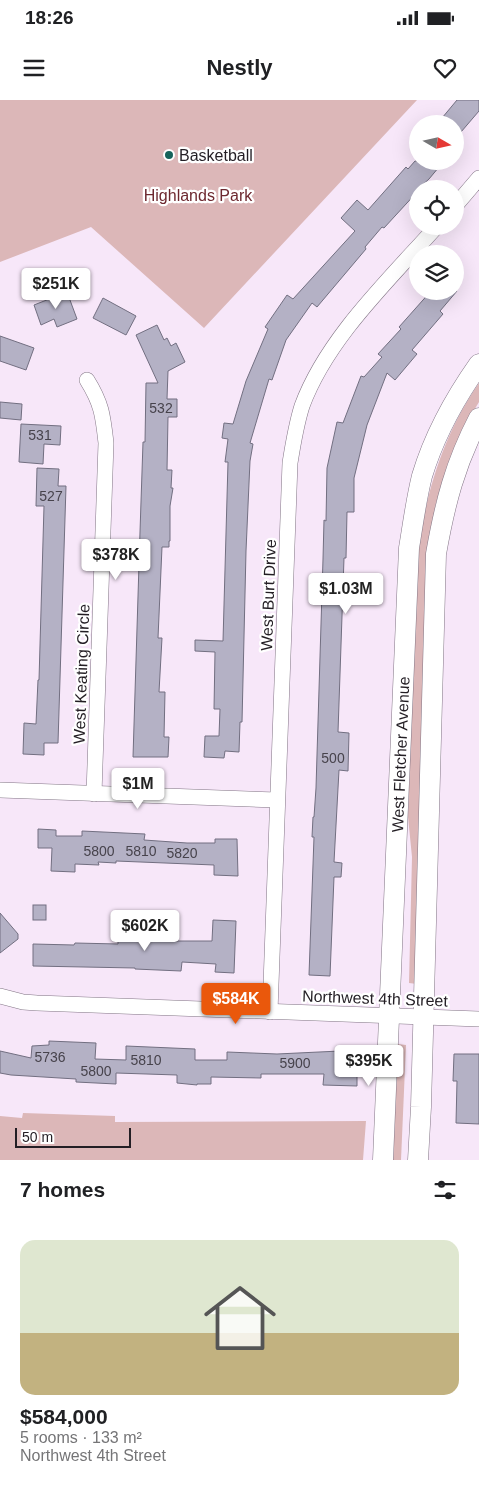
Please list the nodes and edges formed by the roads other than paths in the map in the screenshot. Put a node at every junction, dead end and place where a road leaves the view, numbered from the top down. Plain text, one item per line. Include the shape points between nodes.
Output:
1 (479, 178) edge
2 (464, 196) edge
3 (429, 235) edge
4 (479, 364) edge
5 (87, 380) dead end
6 (479, 418) edge
7 (0, 790) edge
8 (94, 794) junction
9 (277, 800) junction
10 (0, 996) edge
11 (270, 1012) junction
12 (388, 1016) junction
13 (424, 1017) junction
14 (479, 1019) edge
15 (383, 1160) edge
16 (418, 1160) edge

1 - 2 street
3 - 9 street, West Burt Drive via 339,339 314,380 294,435 290,462
4 - 12 main road, West Fletcher Avenue via 434,444 414,510 409,548
5 - 8 street, West Keating Circle via 103,414 106,443
6 - 13 main road, West Fletcher Avenue via 451,482 436,554
7 - 8 street
8 - 9 street
9 - 11 street, West Burt Drive
10 - 11 street, Northwest 4th Street via 37,1004
11 - 12 street, Northwest 4th Street
12 - 13 street, Northwest 4th Street
12 - 15 main road, West Fletcher Avenue
13 - 14 street, Northwest 4th Street
13 - 16 main road, West Fletcher Avenue

